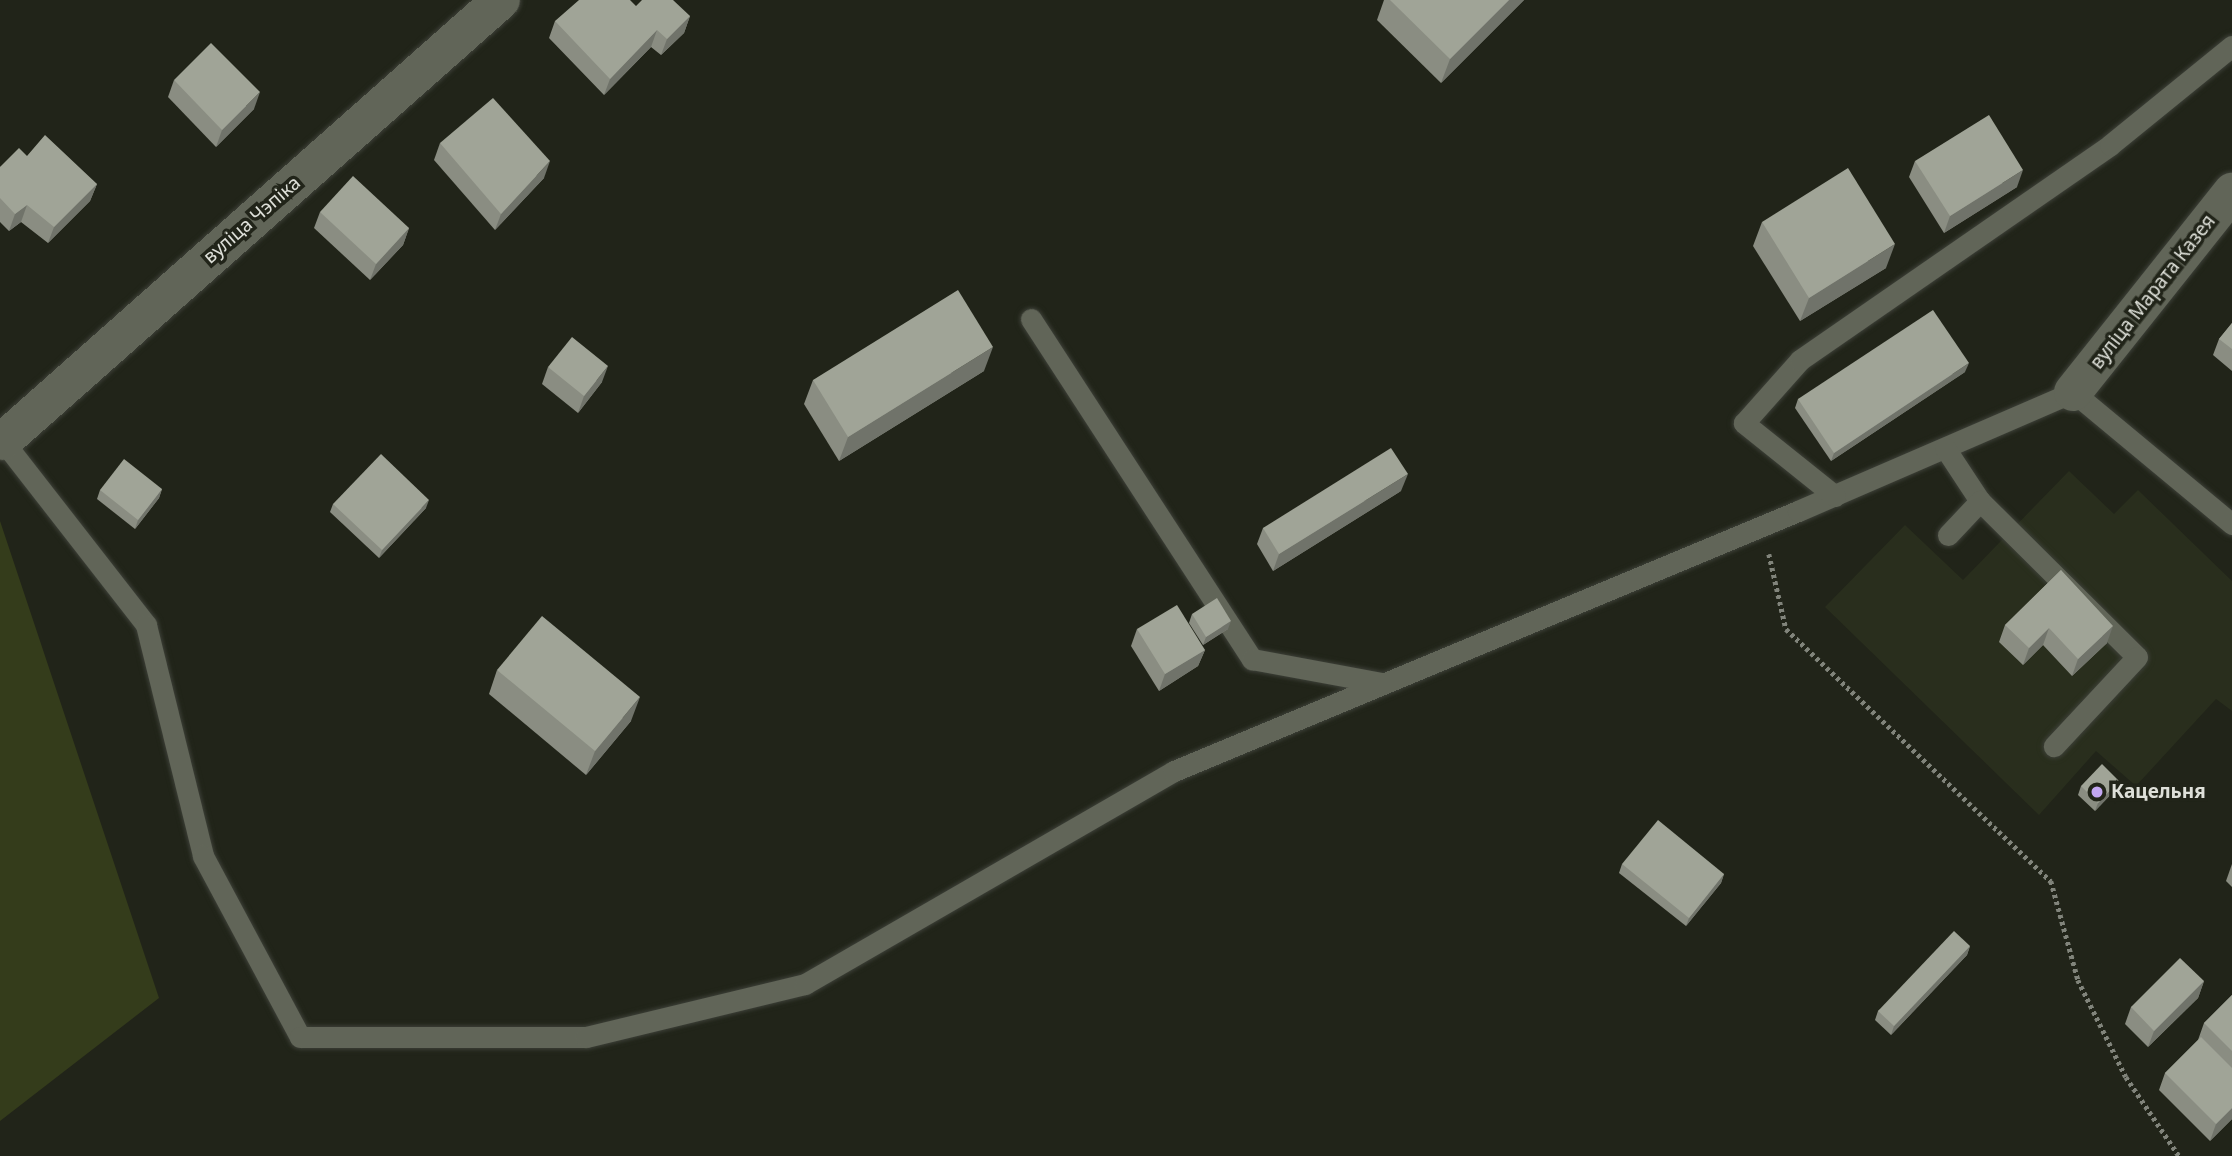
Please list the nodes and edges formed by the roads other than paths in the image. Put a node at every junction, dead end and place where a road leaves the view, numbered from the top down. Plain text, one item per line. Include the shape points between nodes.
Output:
1 (501, 0) edge
2 (2232, 46) edge
3 (2232, 192) edge
4 (1031, 319) dead end
5 (2073, 392) junction
6 (3, 441) joint
7 (1945, 448) junction
8 (1835, 496) junction
9 (1980, 502) junction
10 (2232, 524) edge
11 (1948, 535) dead end
12 (1381, 683) junction
13 (2054, 746) dead end

1 - 6 street, вуліца Чэпіка
2 - 8 lane via 2110,145 1800,360 1744,423
3 - 5 street, вуліца Марата Казея
4 - 12 lane via 1252,659
5 - 7 lane
5 - 10 lane
6 - 12 lane via 146,625 203,856 300,1037 586,1037 805,984 1174,771
7 - 8 lane
7 - 9 lane
8 - 12 lane
9 - 11 lane
9 - 13 lane via 2137,657

